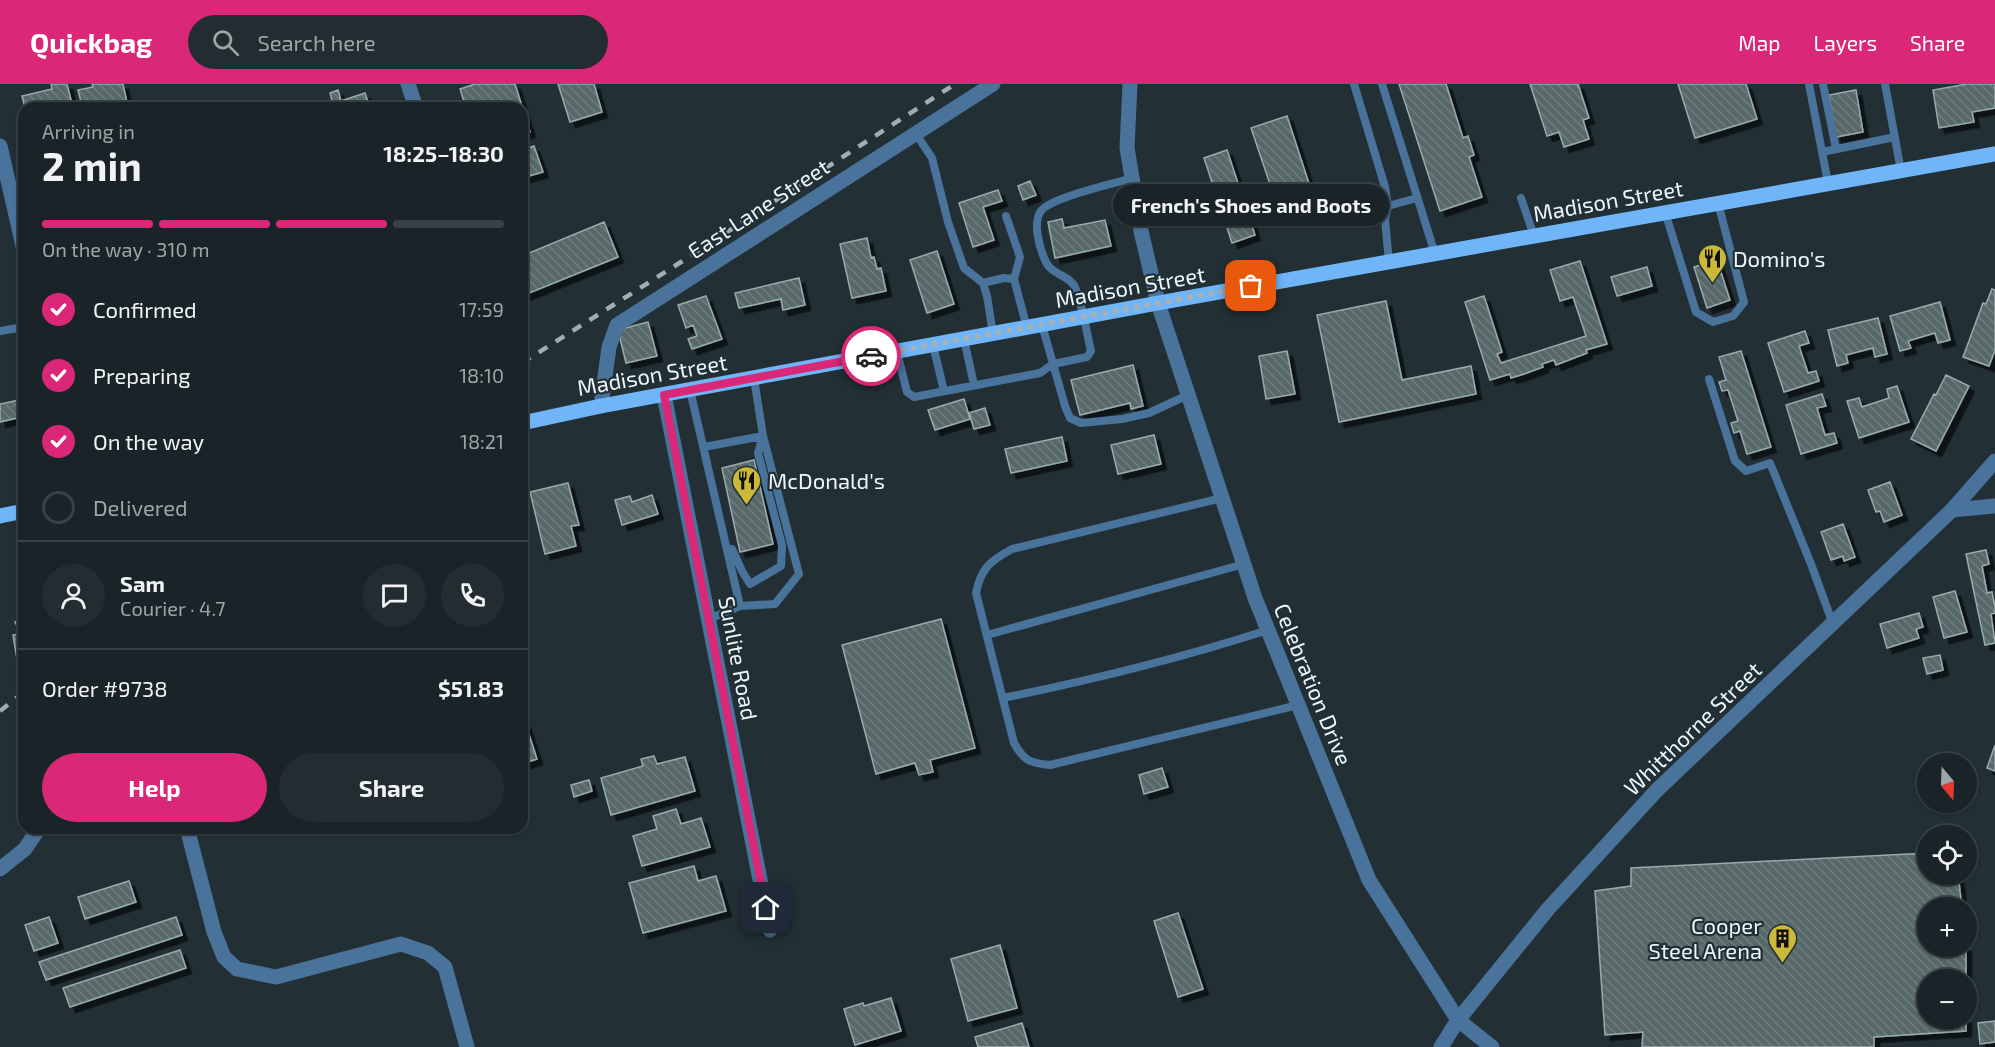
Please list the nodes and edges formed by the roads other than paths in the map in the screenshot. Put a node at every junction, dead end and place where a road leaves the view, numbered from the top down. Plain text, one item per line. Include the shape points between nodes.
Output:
1 (408, 84) edge
2 (993, 84) edge
3 (1130, 84) edge
4 (1354, 84) edge
5 (1382, 84) edge
6 (1809, 84) edge
7 (1823, 84) edge
8 (1885, 84) edge
9 (414, 102) edge
10 (916, 134) junction
11 (1895, 137) junction
12 (0, 146) edge
13 (1836, 149) junction
14 (1822, 152) junction
15 (1995, 154) edge
16 (1901, 171) junction
17 (1132, 178) junction
18 (1828, 183) junction
19 (1417, 198) junction
20 (1521, 198) dead end
21 (1718, 203) junction
22 (1388, 206) junction
23 (1665, 212) junction
24 (1006, 216) dead end
25 (18, 224) edge
26 (1534, 236) junction
27 (1435, 254) junction
28 (1389, 262) junction
29 (1014, 279) junction
30 (983, 283) junction
31 (1158, 303) junction
32 (1084, 317) junction
33 (1034, 326) junction
34 (18, 328) edge
35 (0, 331) edge
36 (993, 334) junction
37 (964, 339) junction
38 (933, 345) junction
39 (897, 352) junction
40 (1053, 364) junction
41 (754, 378) junction
42 (1709, 379) dead end
43 (974, 386) junction
44 (690, 390) junction
45 (944, 391) junction
46 (664, 395) junction
47 (1188, 395) junction
48 (601, 406) junction
49 (528, 422) edge
50 (763, 436) junction
51 (704, 447) junction
52 (1995, 461) edge
53 (1222, 498) junction
54 (1995, 506) edge
55 (1952, 510) junction
56 (18, 512) edge
57 (0, 516) edge
58 (724, 533) junction
59 (1244, 564) junction
60 (740, 606) junction
61 (709, 619) junction
62 (1833, 624) junction
63 (1268, 630) junction
64 (987, 634) junction
65 (1002, 698) junction
66 (1298, 705) junction
67 (35, 834) edge
68 (189, 834) edge
69 (0, 868) edge
70 (770, 930) dead end
71 (1458, 1020) junction
72 (467, 1047) edge
73 (1441, 1047) edge
74 (1492, 1047) edge

1 - 9 street
2 - 10 street, East Lane Street
3 - 17 street via 1128,148
4 - 22 lane
5 - 19 lane
6 - 14 lane
7 - 13 lane
8 - 11 lane
10 - 30 lane via 932,158 964,268
10 - 48 street, East Lane Street via 617,325 609,347
11 - 13 lane
11 - 16 lane
12 - 25 street
13 - 14 lane
14 - 18 lane
15 - 16 main road, Madison Street
16 - 18 main road, Madison Street
17 - 31 street
17 - 32 lane via 1048,204 1040,211 1037,233 1047,266 1074,286
18 - 21 main road, Madison Street
19 - 22 lane
19 - 27 lane
20 - 26 lane
21 - 23 main road, Madison Street
21 - 23 lane via 1744,302 1733,316 1713,322 1696,312
22 - 28 lane via 1385,219
23 - 26 main road, Madison Street
24 - 29 lane via 1020,257
26 - 27 main road, Madison Street
27 - 28 main road, Madison Street
28 - 31 main road, Madison Street
29 - 30 lane
29 - 33 lane
30 - 36 lane
31 - 32 main road, Madison Street
31 - 47 street, Celebration Drive
32 - 33 main road, Madison Street
32 - 40 lane via 1091,351 1087,357
33 - 36 main road, Madison Street
33 - 40 lane
34 - 35 lane
36 - 37 main road, Madison Street
37 - 38 main road, Madison Street
37 - 43 lane
38 - 39 main road, Madison Street
38 - 45 lane
39 - 41 main road, Madison Street
39 - 45 lane via 907,392 914,397
40 - 43 lane via 1041,373
40 - 47 lane via 1070,418 1081,423 1149,412
41 - 44 main road, Madison Street
41 - 50 lane
42 - 62 lane via 1735,461 1746,471 1770,463
43 - 45 lane
44 - 46 main road, Madison Street
44 - 51 lane
46 - 48 main road, Madison Street
46 - 61 street, Sunlite Road
47 - 53 street, Celebration Drive
48 - 49 main road, Madison Street
50 - 51 lane
50 - 58 lane via 758,453 782,545 781,567 750,584
50 - 60 lane via 799,574 775,604
51 - 58 lane
52 - 55 street, Whitthorne Street
53 - 59 street, Celebration Drive
53 - 64 lane via 1012,549 993,560 980,576 976,593
54 - 55 street
55 - 62 street, Whitthorne Street
56 - 57 main road
58 - 60 lane
59 - 63 street, Celebration Drive
59 - 64 lane
60 - 61 lane
61 - 70 street, Sunlite Road
62 - 71 street, Whitthorne Street via 1657,790 1548,909
63 - 65 lane via 1210,649
63 - 66 street, Celebration Drive
64 - 65 lane
65 - 66 lane via 1014,743 1022,756 1050,765
66 - 71 street, Celebration Drive via 1369,880
67 - 69 street via 26,849
68 - 72 street via 214,932 224,957 237,969 276,977 402,944 428,953 446,967
71 - 73 street, Whitthorne Street
71 - 74 street, Celebration Drive

